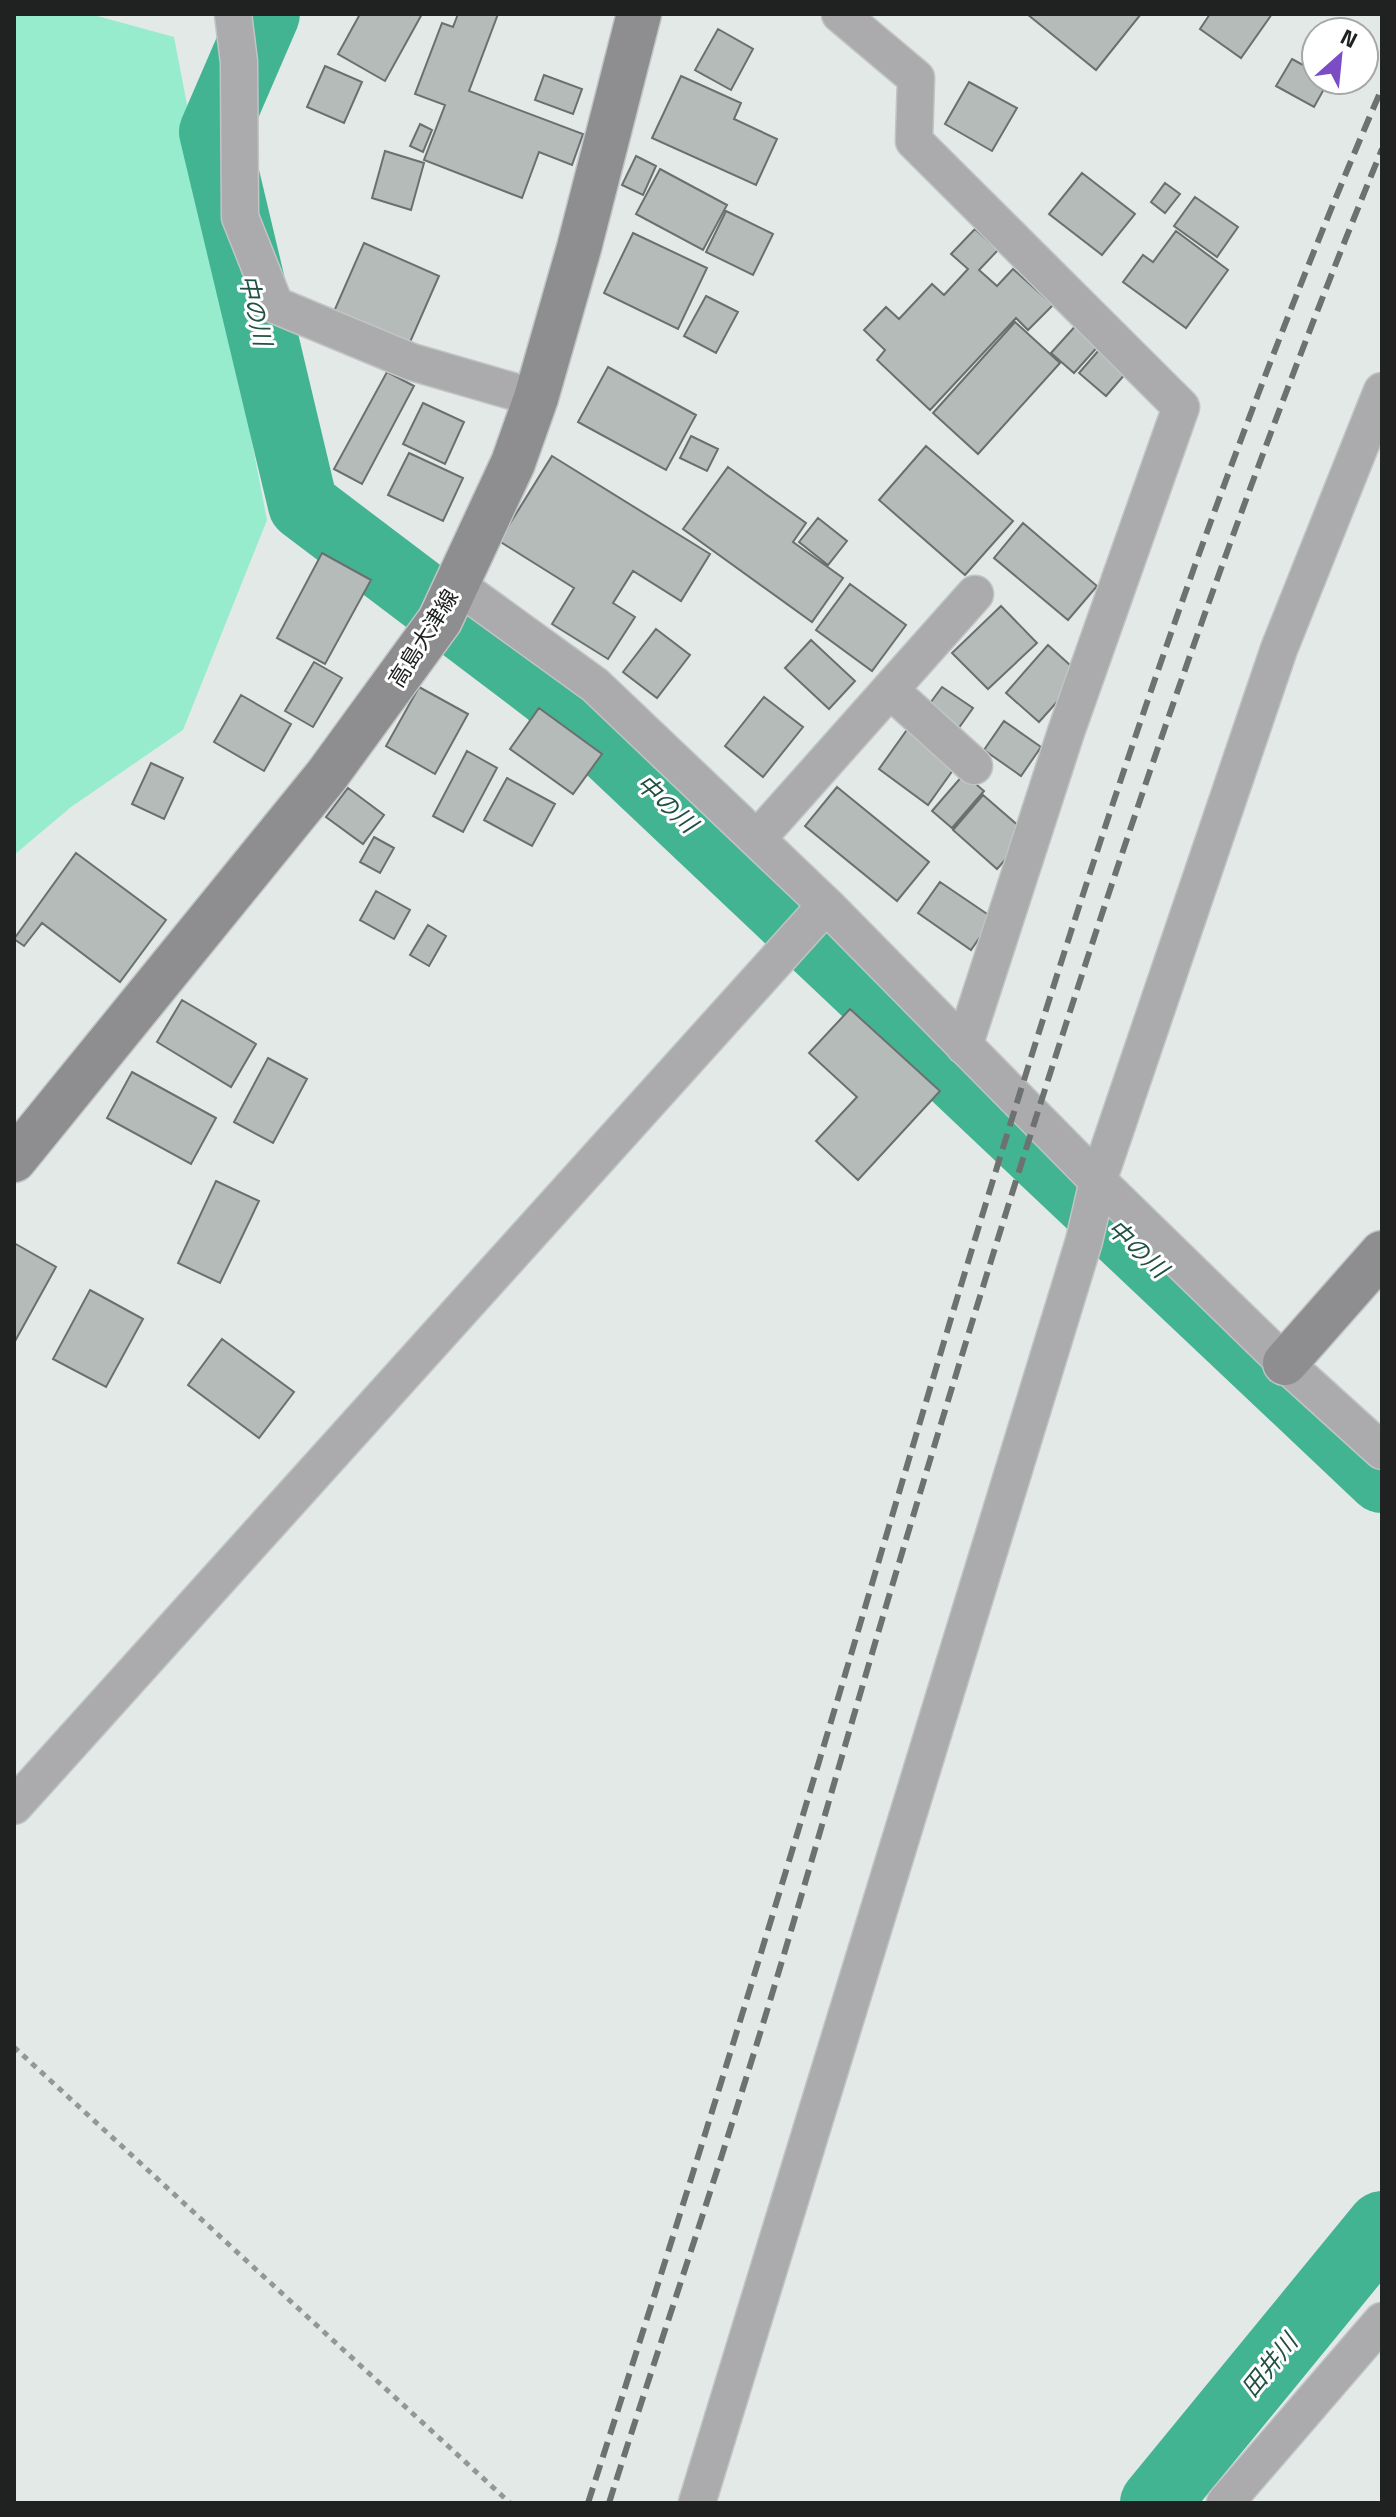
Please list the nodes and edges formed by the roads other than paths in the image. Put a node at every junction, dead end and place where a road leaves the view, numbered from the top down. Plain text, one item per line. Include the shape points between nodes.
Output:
1 (233, 14) edge
2 (639, 14) edge
3 (840, 14) edge
4 (1382, 391) edge
5 (536, 398) junction
6 (975, 594) dead end
7 (450, 600) junction
8 (890, 690) junction
9 (974, 766) dead end
10 (757, 839) junction
11 (826, 905) junction
12 (964, 1046) junction
13 (14, 1160) edge
14 (1098, 1181) junction
15 (1382, 1253) edge
16 (1285, 1363) junction
17 (1382, 1451) edge
18 (14, 1806) edge
19 (1382, 2321) edge
20 (697, 2503) edge
21 (1225, 2503) edge

1 - 5 street via 239,62 240,217 275,305 412,362
2 - 5 main road, 高島大津線
3 - 12 street via 916,78 914,141 1181,407 1066,732
4 - 14 street via 1279,649
5 - 7 main road, 高島大津線 via 513,463
6 - 8 street
7 - 10 street via 595,685
7 - 13 main road, 高島大津線 via 327,775
8 - 9 street
8 - 10 street
10 - 11 street
11 - 12 street
11 - 18 street
12 - 14 street
14 - 16 street
14 - 20 street via 1080,1256
15 - 16 main road
16 - 17 street
19 - 21 street

